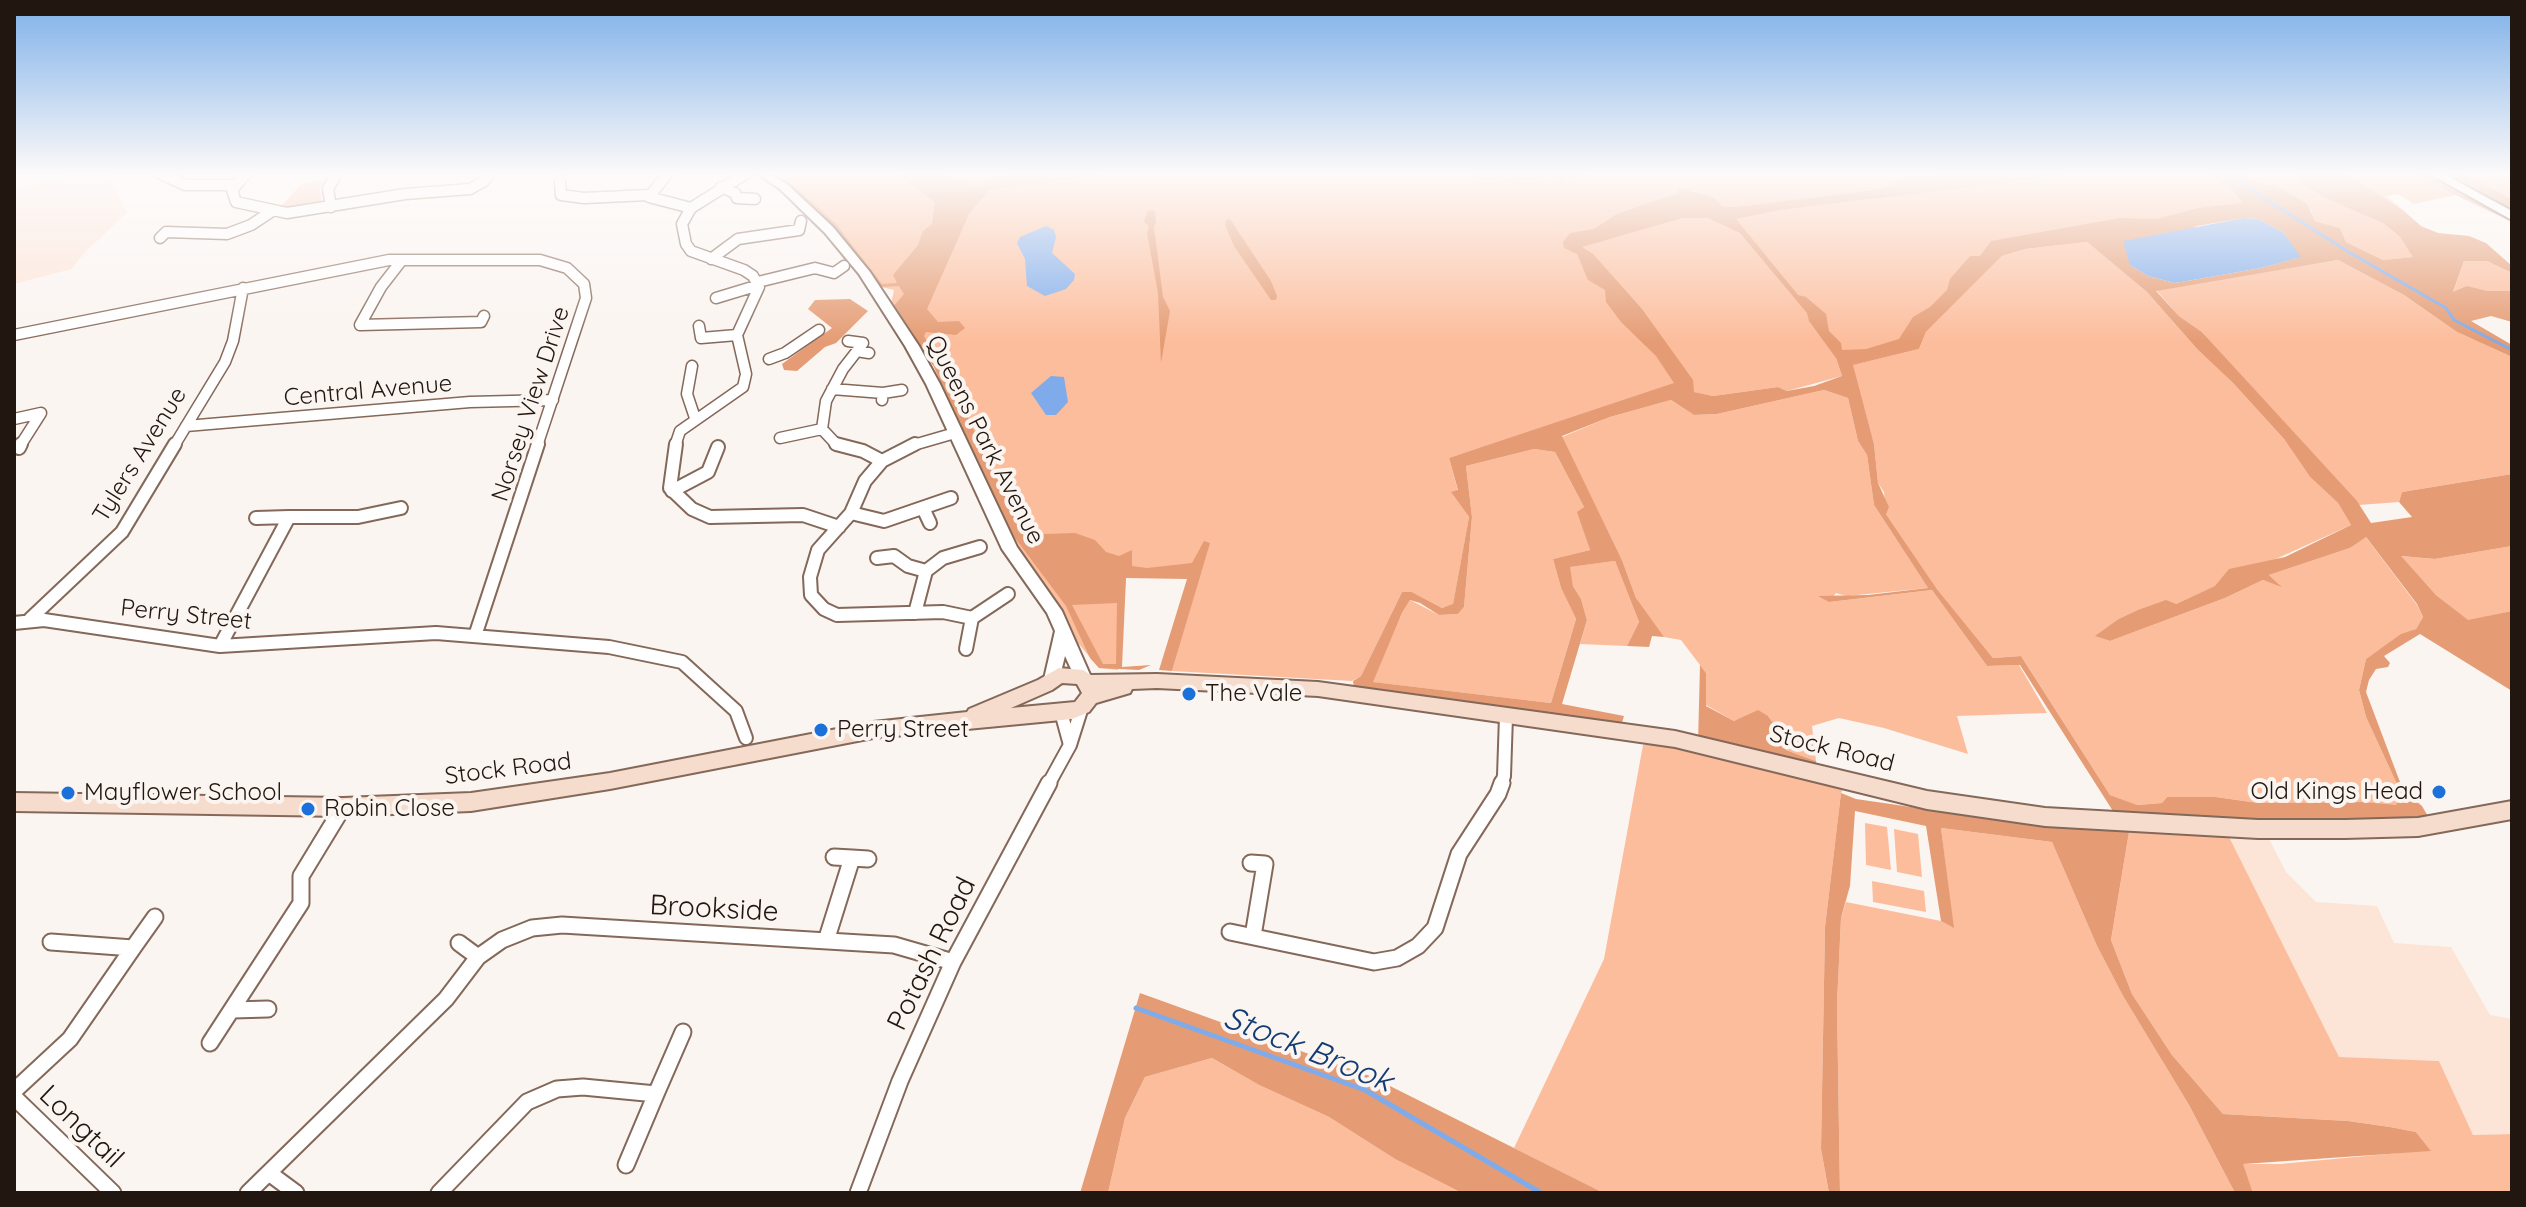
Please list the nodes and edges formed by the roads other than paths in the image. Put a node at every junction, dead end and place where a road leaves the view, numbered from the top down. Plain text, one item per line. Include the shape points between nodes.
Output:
1 (239, 229) edge
2 (683, 229) edge
3 (780, 229) edge
4 (808, 229) edge
5 (827, 229) edge
6 (812, 231) dead end
7 (147, 233) dead end
8 (711, 259) junction
9 (402, 260) junction
10 (844, 266) dead end
11 (834, 273) junction
12 (843, 280) dead end
13 (758, 284) junction
14 (243, 288) junction
15 (716, 298) dead end
16 (481, 322) dead end
17 (819, 330) dead end
18 (14, 335) edge
19 (737, 335) junction
20 (699, 336) dead end
21 (848, 341) dead end
22 (857, 351) junction
23 (869, 353) dead end
24 (769, 359) dead end
25 (692, 366) dead end
26 (832, 389) junction
27 (902, 390) dead end
28 (553, 400) junction
29 (695, 418) junction
30 (14, 419) edge
31 (186, 426) junction
32 (822, 429) junction
33 (955, 433) junction
34 (780, 438) dead end
35 (718, 447) dead end
36 (19, 448) dead end
37 (882, 461) junction
38 (672, 491) junction
39 (951, 498) dead end
40 (401, 508) dead end
41 (923, 508) junction
42 (851, 513) junction
43 (289, 517) junction
44 (256, 518) dead end
45 (930, 523) dead end
46 (839, 527) junction
47 (980, 547) dead end
48 (877, 558) dead end
49 (926, 571) junction
50 (1008, 594) dead end
51 (915, 613) junction
52 (972, 618) junction
53 (30, 619) junction
54 (14, 623) edge
55 (1063, 630) junction
56 (475, 636) junction
57 (220, 646) junction
58 (966, 649) dead end
59 (1049, 682) junction
60 (1086, 691) junction
61 (1056, 711) junction
62 (1506, 716) junction
63 (955, 722) junction
64 (746, 738) dead end
65 (1070, 745) junction
66 (14, 802) edge
67 (343, 807) junction
68 (2512, 810) edge
69 (834, 857) dead end
70 (852, 858) junction
71 (868, 859) dead end
72 (1265, 864) dead end
73 (155, 917) dead end
74 (1230, 932) dead end
75 (1253, 936) junction
76 (826, 941) junction
77 (51, 942) dead end
78 (459, 943) dead end
79 (133, 948) junction
80 (478, 957) junction
81 (953, 962) junction
82 (268, 1009) dead end
83 (233, 1010) junction
84 (683, 1032) dead end
85 (210, 1043) dead end
86 (14, 1091) edge
87 (656, 1094) junction
88 (14, 1097) edge
89 (626, 1165) dead end
90 (269, 1173) junction
91 (113, 1193) edge
92 (248, 1193) edge
93 (296, 1193) edge
94 (439, 1193) edge
95 (858, 1193) edge

1 - 7 street via 227,234
2 - 8 street via 686,244
3 - 8 street via 747,235
4 - 6 street
5 - 33 street, Queens Park Avenue via 864,272 912,346
8 - 13 street via 744,270
9 - 14 street, Norsey View Drive
9 - 16 street via 360,325
9 - 28 street, Norsey View Drive via 540,260 578,275 586,298
10 - 11 street
11 - 12 street
11 - 13 street via 807,269
13 - 15 street
13 - 19 street via 759,294
14 - 18 street, Norsey View Drive
14 - 31 street, Tylers Avenue via 233,341
17 - 24 street
19 - 20 street
19 - 29 street via 746,374 743,387
21 - 22 street via 863,343
22 - 23 street
22 - 26 street
25 - 29 street via 687,394
26 - 27 street via 882,397
26 - 32 street
28 - 31 street, Central Avenue
28 - 56 street, Norsey View Drive
29 - 38 street via 677,437 669,477
30 - 36 street via 44,409
31 - 53 street, Tylers Avenue via 122,532
32 - 34 street
32 - 37 street via 836,444
33 - 37 street via 912,445
33 - 55 street, Queens Park Avenue via 1010,549
35 - 38 street via 708,472
37 - 42 street via 865,481
38 - 46 street via 710,517 803,515
39 - 41 street
40 - 43 street via 358,517
41 - 42 street via 884,521
41 - 45 street
42 - 46 street
43 - 44 street
43 - 57 street
46 - 51 street via 814,559 809,589 815,601 837,615
47 - 49 street via 943,558
48 - 49 street via 894,556
49 - 51 street
50 - 52 street
51 - 52 street
52 - 58 street
53 - 54 street, Perry Street
53 - 57 street, Perry Street
55 - 59 street
55 - 60 street, Queens Park Avenue
56 - 57 street, Perry Street via 389,634
56 - 64 street, Perry Street via 673,658 724,697
59 - 60 main road, Stock Road via 1068,673
59 - 61 main road via 1043,699
59 - 63 main road, Stock Road
60 - 61 main road, Stock Road
60 - 62 main road, Stock Road via 1141,682 1318,689
60 - 65 street, Potash Road
61 - 63 main road, Stock Road
61 - 65 street
62 - 68 main road, Stock Road via 1698,743 1927,800 2045,817 2345,829 2418,827
62 - 75 street via 1504,776 1498,794 1459,854 1435,928 1418,946 1397,958 1374,962
63 - 67 main road, Stock Road via 859,732 541,793 471,802
65 - 81 street, Potash Road
66 - 67 main road, Stock Road
67 - 83 street via 301,876 301,903
69 - 70 street
70 - 71 street
70 - 76 street
72 - 75 street
73 - 79 street
74 - 75 street
76 - 80 street, Brookside via 562,925 518,932
76 - 81 street, Brookside via 894,945
77 - 79 street
78 - 80 street
79 - 86 street via 70,1039
80 - 90 street, Brookside via 446,999
81 - 95 street, Potash Road
82 - 83 street
83 - 85 street
84 - 87 street
87 - 89 street
87 - 94 street via 583,1087 557,1089 527,1102
88 - 91 street, Longtail
90 - 92 street, Brookside
90 - 93 street

